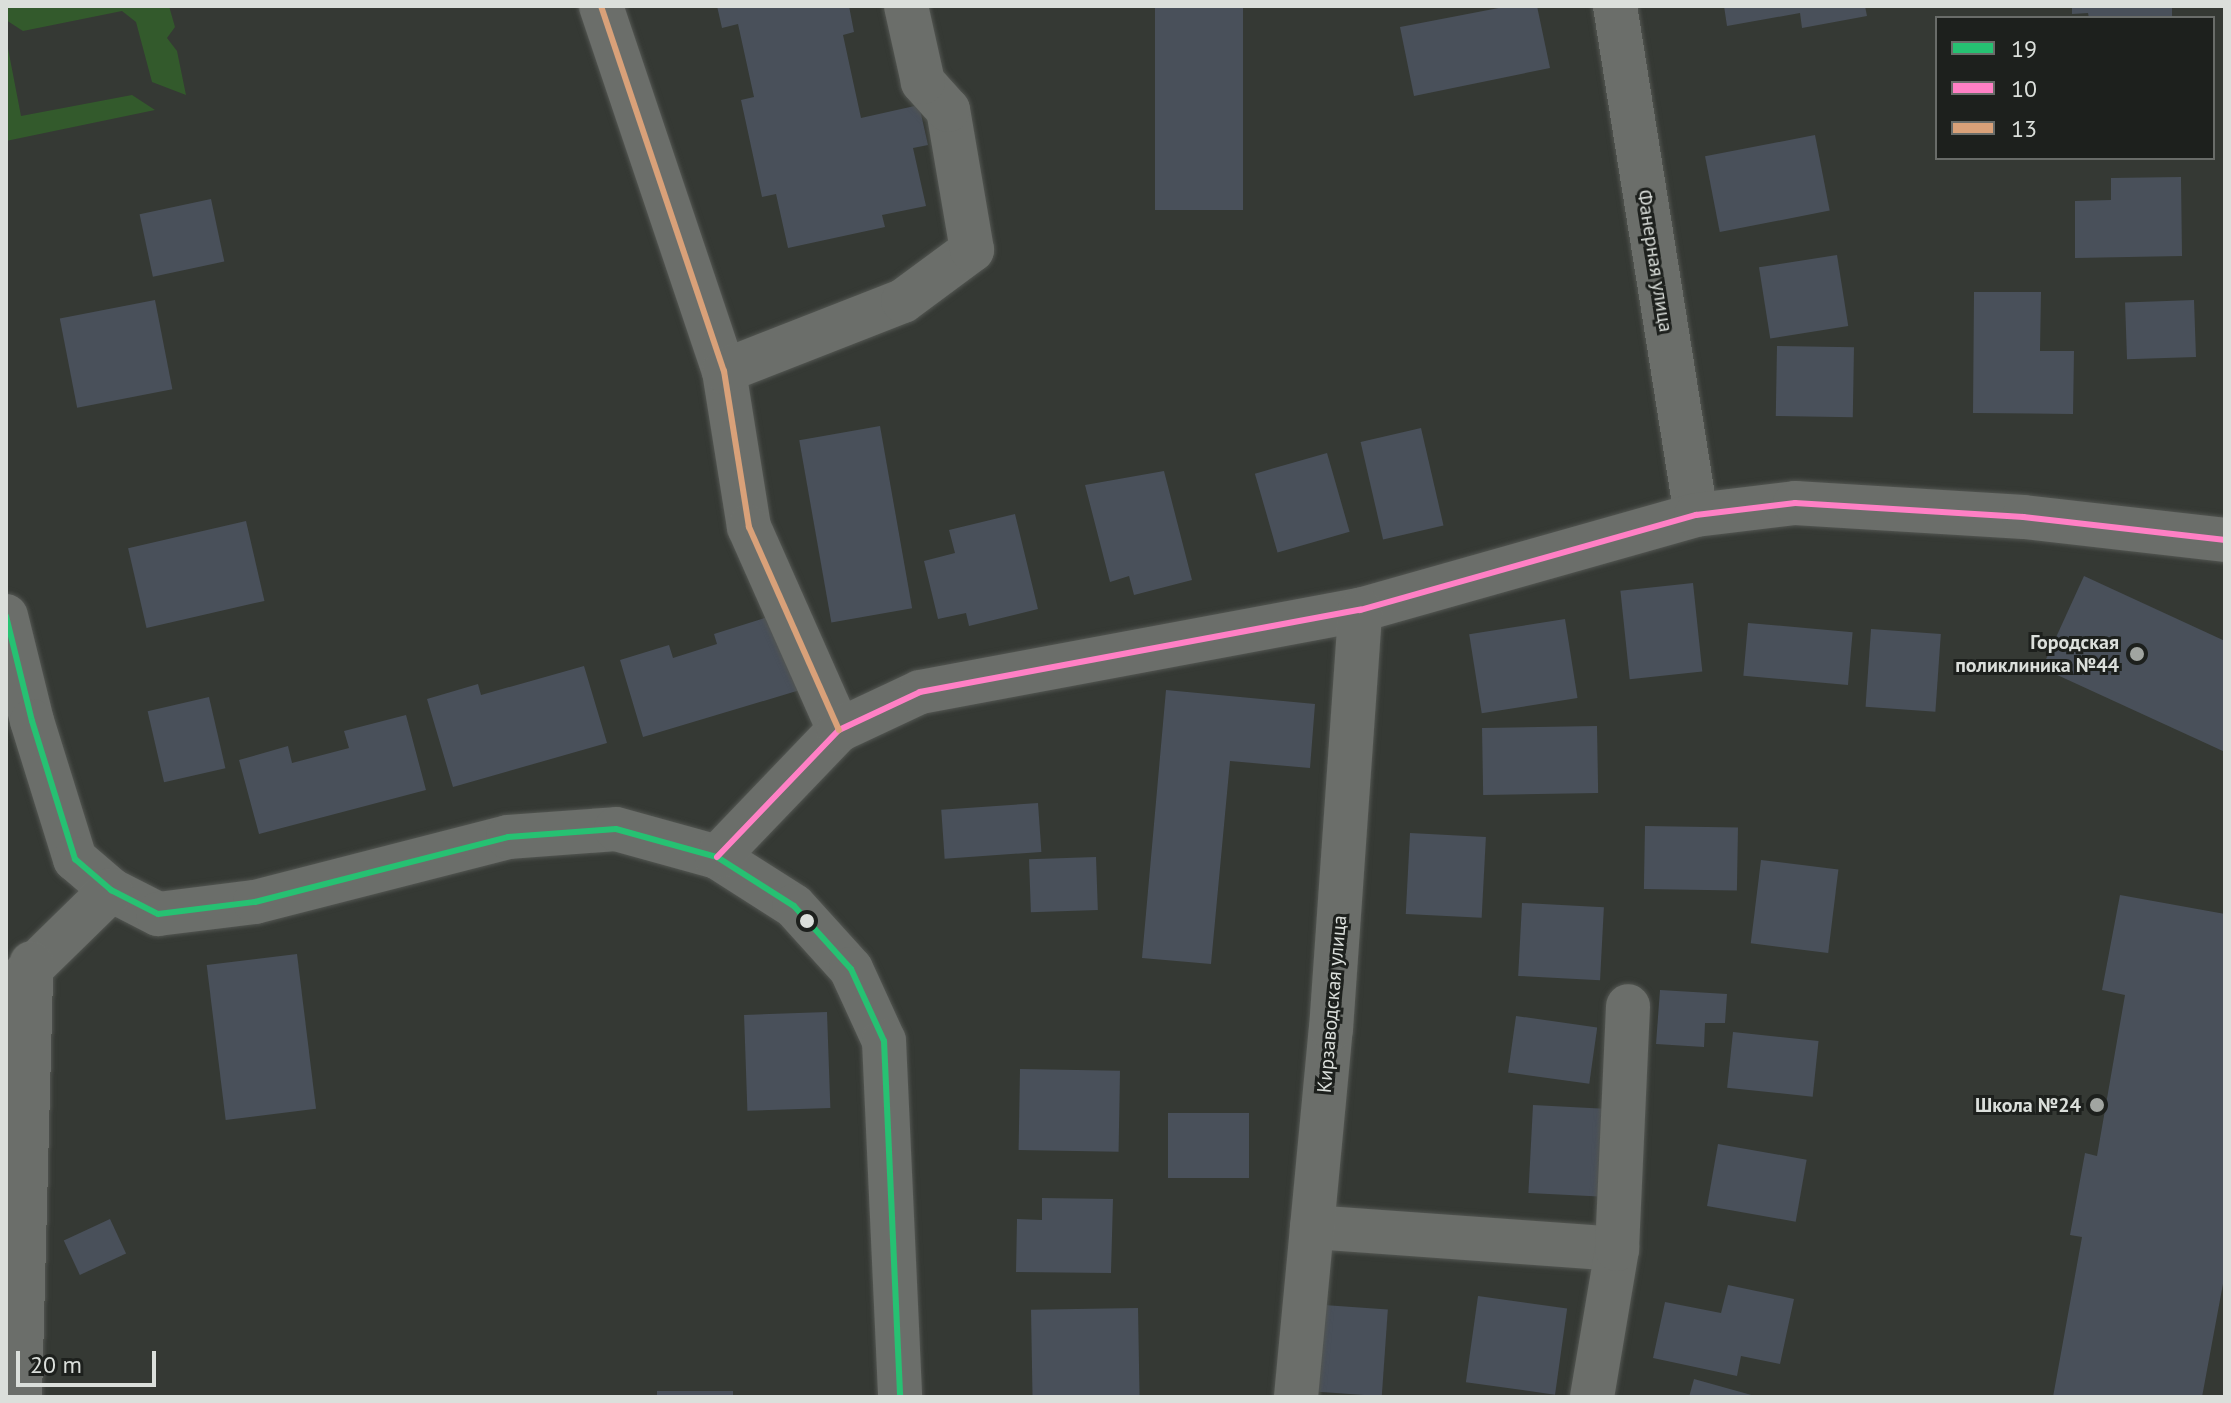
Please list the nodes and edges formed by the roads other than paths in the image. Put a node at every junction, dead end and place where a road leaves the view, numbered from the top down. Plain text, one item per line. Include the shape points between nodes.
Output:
1 (601, 6) edge
2 (906, 6) edge
3 (1615, 6) edge
4 (724, 371) junction
5 (1696, 515) junction
6 (2225, 540) edge
7 (1360, 610) junction
8 (6, 616) edge
9 (839, 730) junction
10 (717, 857) junction
11 (111, 890) junction
12 (18, 978) edge
13 (1628, 1006) dead end
14 (1312, 1227) junction
15 (1617, 1249) junction
16 (20, 1397) edge
17 (900, 1397) edge
18 (1296, 1397) edge
19 (1592, 1397) edge

1 - 4 street
2 - 4 street via 923,82 948,110 972,250 903,301
3 - 5 street, Фанерная улица
4 - 9 street via 749,527
5 - 6 street via 1795,503 2024,517
5 - 7 street
7 - 9 street via 920,692
7 - 14 street, Кирзаводская улица
8 - 11 street via 75,859
9 - 10 street
10 - 11 street via 616,829 508,837 255,902 158,914
10 - 17 street via 804,917 851,969 884,1041
11 - 12 street
12 - 16 street
13 - 15 street
14 - 15 street
14 - 18 street, Кирзаводская улица
15 - 19 street

